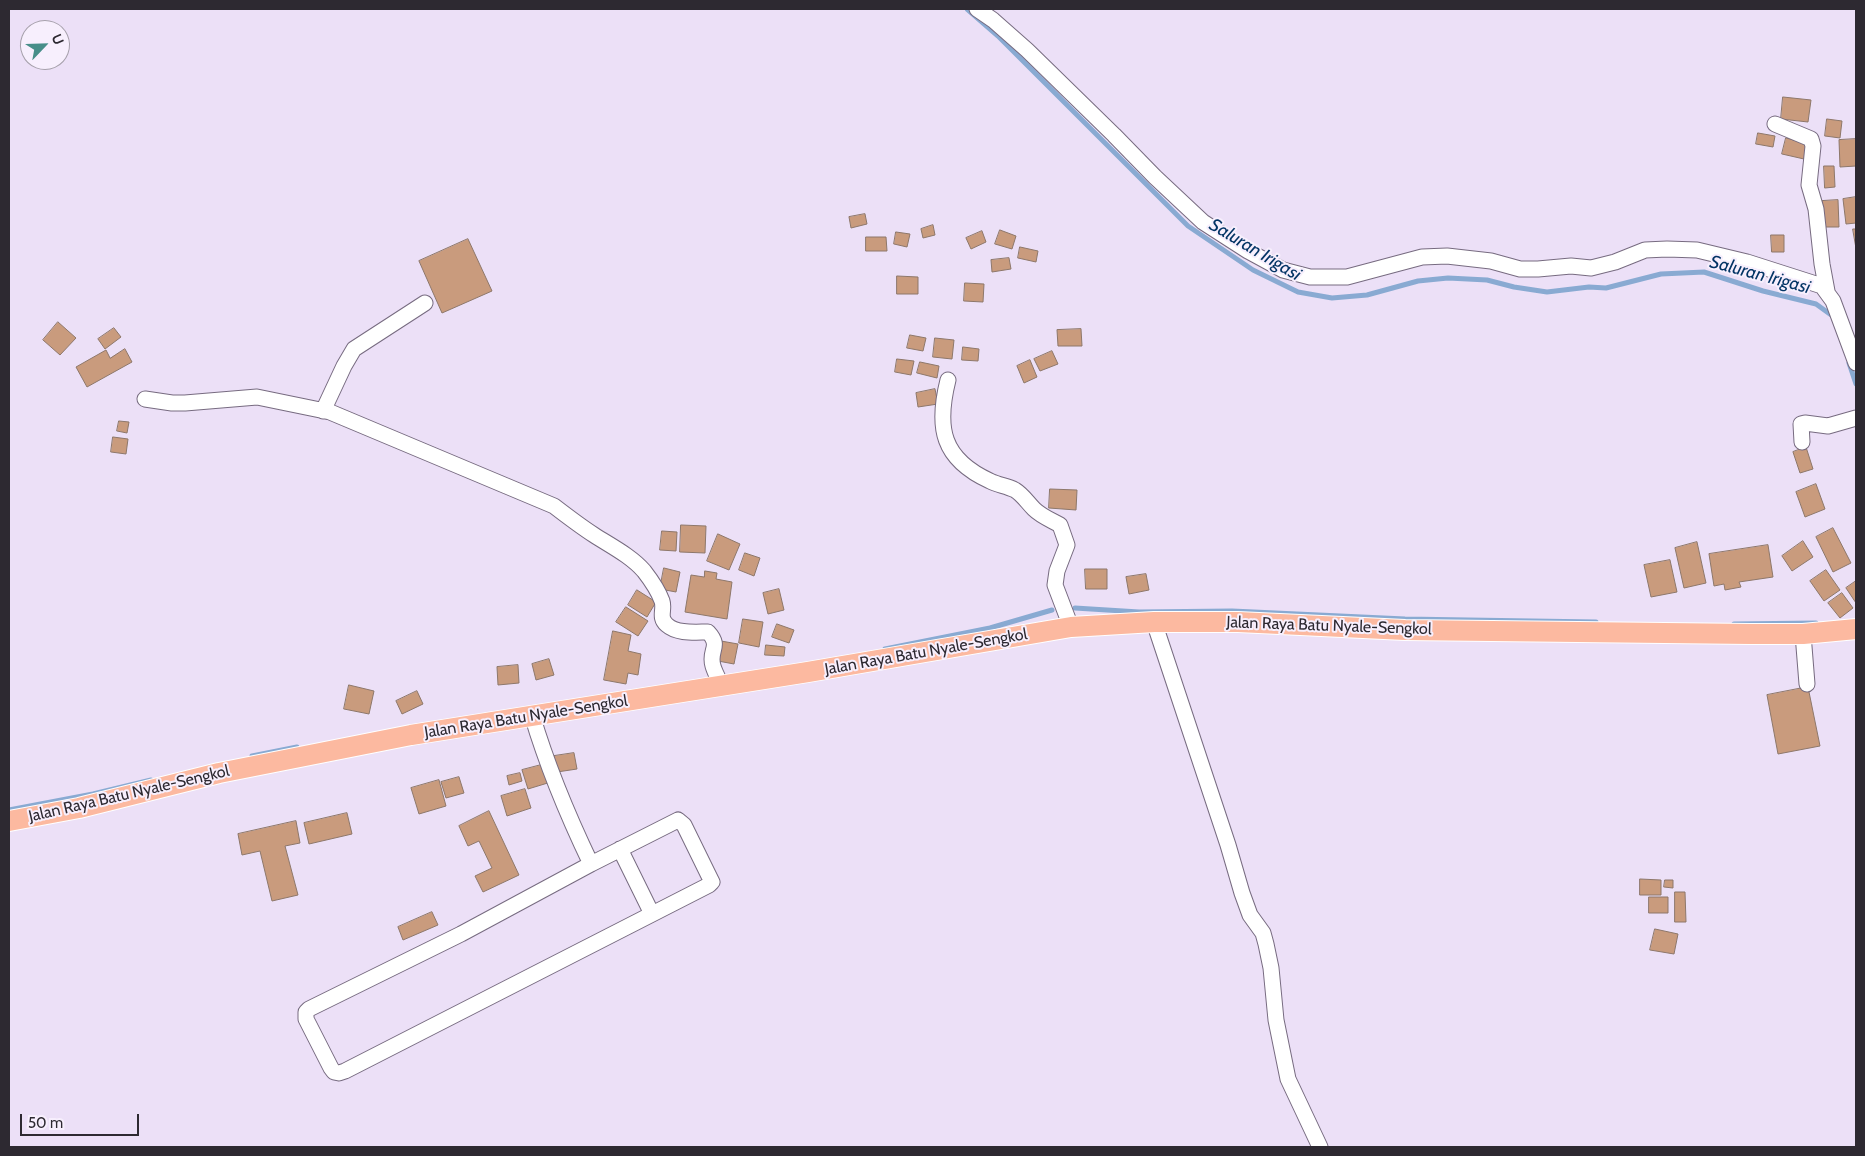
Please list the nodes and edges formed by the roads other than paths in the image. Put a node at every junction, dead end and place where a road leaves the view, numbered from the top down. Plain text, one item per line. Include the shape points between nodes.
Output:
1 (977, 9) edge
2 (1775, 124) dead end
3 (1827, 292) junction
4 (425, 303) dead end
5 (1856, 363) edge
6 (948, 380) dead end
7 (146, 399) dead end
8 (323, 411) junction
9 (1856, 418) edge
10 (1802, 442) dead end
11 (1154, 622) junction
12 (1071, 627) junction
13 (1856, 629) edge
14 (1803, 634) junction
15 (1807, 684) dead end
16 (721, 686) junction
17 (532, 715) junction
18 (9, 821) edge
19 (620, 849) junction
20 (591, 864) junction
21 (652, 914) junction
22 (1320, 1147) edge

1 - 3 street via 1027,50 1203,222 1261,258 1297,275 1347,277 1433,256 1491,260 1530,270 1571,266 1591,268 1645,250 1667,249 1697,250 1747,262 1815,283
2 - 3 street via 1811,139 1809,185 1816,209
3 - 5 street
4 - 8 street via 354,349
6 - 12 street via 942,414 944,432 958,462 990,481 1013,489 1044,517 1060,525 1067,545 1057,571 1056,586
7 - 8 street via 185,404 257,397
8 - 16 street via 554,506 643,570 659,593 663,603 661,616 669,627 679,631 708,632 716,645 712,665
9 - 10 street via 1828,426 1801,424
11 - 12 main road, Jalan Raya Batu Nyale-Sengkol
11 - 14 main road, Jalan Raya Batu Nyale-Sengkol via 1238,622 1406,630
11 - 22 street via 1242,893 1250,915 1263,933 1288,1080
12 - 16 main road, Jalan Raya Batu Nyale-Sengkol
13 - 14 main road, Jalan Raya Batu Nyale-Sengkol
14 - 15 street
16 - 17 main road, Jalan Raya Batu Nyale-Sengkol
17 - 18 main road, Jalan Raya Batu Nyale-Sengkol via 410,735
17 - 20 street via 567,814
19 - 20 street
19 - 21 street
19 - 21 street via 678,820 686,829 712,882
20 - 21 street via 309,1009 306,1019 334,1072 339,1073

